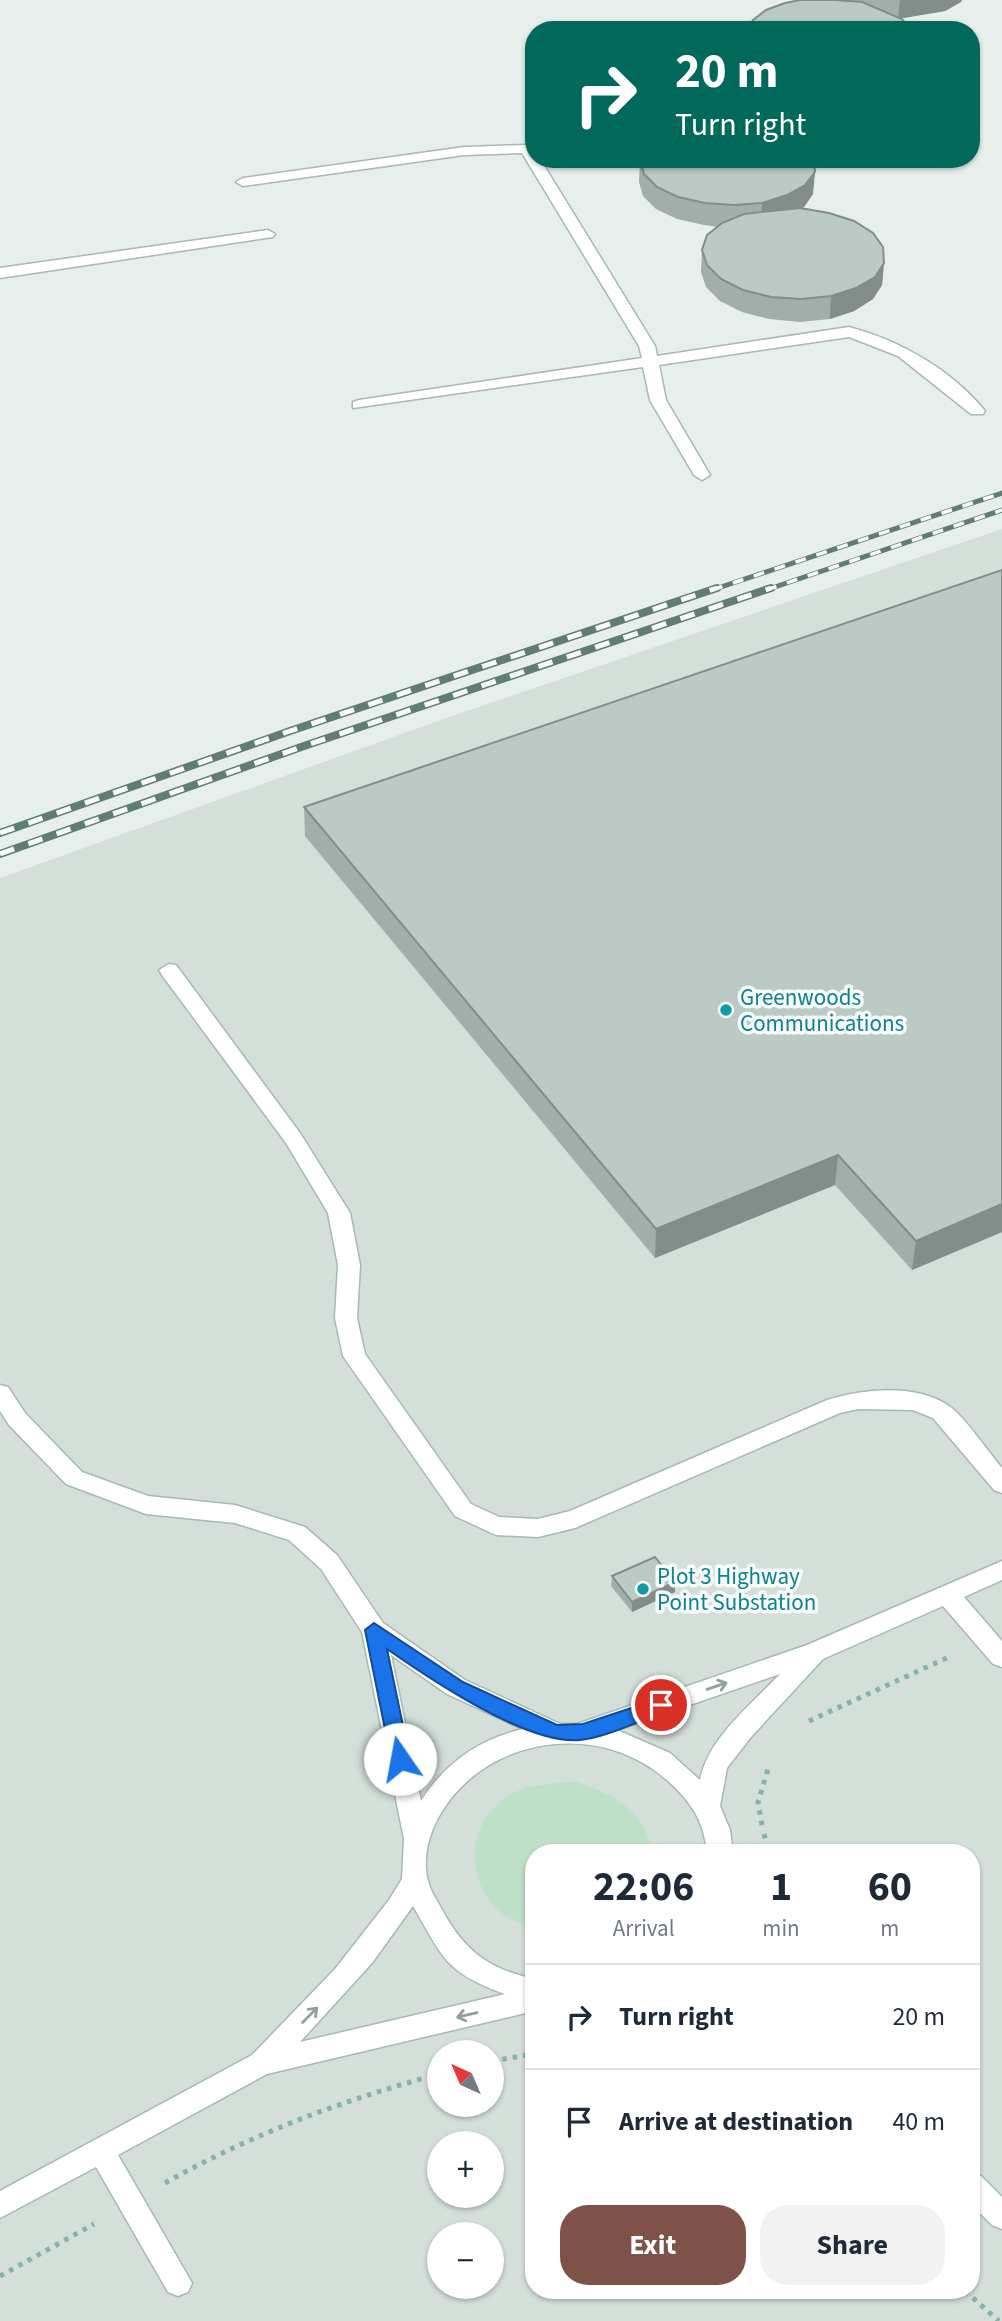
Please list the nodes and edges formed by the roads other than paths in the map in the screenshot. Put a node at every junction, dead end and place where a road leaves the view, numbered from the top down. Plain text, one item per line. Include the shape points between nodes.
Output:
1 (525, 149) edge
2 (538, 168) edge
3 (243, 182) dead end
4 (268, 234) dead end
5 (0, 273) edge
6 (650, 360) junction
7 (359, 405) dead end
8 (977, 411) dead end
9 (702, 475) dead end
10 (169, 970) dead end
11 (0, 1393) edge
12 (1002, 1484) edge
13 (1002, 1570) edge
14 (948, 1596) junction
15 (374, 1630) junction
16 (995, 1649) edge
17 (816, 1652) junction
18 (583, 1732) junction
19 (555, 1733) junction
20 (707, 1807) junction
21 (416, 1836) junction
22 (719, 1844) edge
23 (414, 1882) junction
24 (525, 1987) edge
25 (525, 2001) edge
26 (262, 2063) junction
27 (100, 2149) junction
28 (980, 2194) edge
29 (0, 2205) edge
30 (1002, 2216) edge
31 (178, 2283) dead end

1 - 3 street via 464,151
2 - 6 street via 647,346
4 - 5 street
6 - 7 street
6 - 8 street via 849,332 905,350
6 - 9 street via 658,400
10 - 12 street via 293,1138 339,1213 349,1265 346,1318 354,1356 463,1510 496,1526 538,1528 575,1519 835,1406 888,1399 916,1402 941,1412
11 - 15 street via 17,1419 74,1478 146,1505 235,1514 297,1533 329,1562
13 - 14 street
14 - 16 street
14 - 17 street
15 - 19 street via 456,1687
15 - 21 street
18 -> 17 street
17 - 20 street via 715,1765
18 - 19 street
18 - 20 street via 653,1755 682,1776
19 - 21 street via 505,1743 465,1765 432,1799
20 - 22 street
21 - 23 street
23 - 24 street via 448,1947 472,1966
26 -> 23 street via 335,1990 387,1927
25 -> 26 street
26 - 27 street
27 - 29 street
27 - 31 street
28 - 30 street

